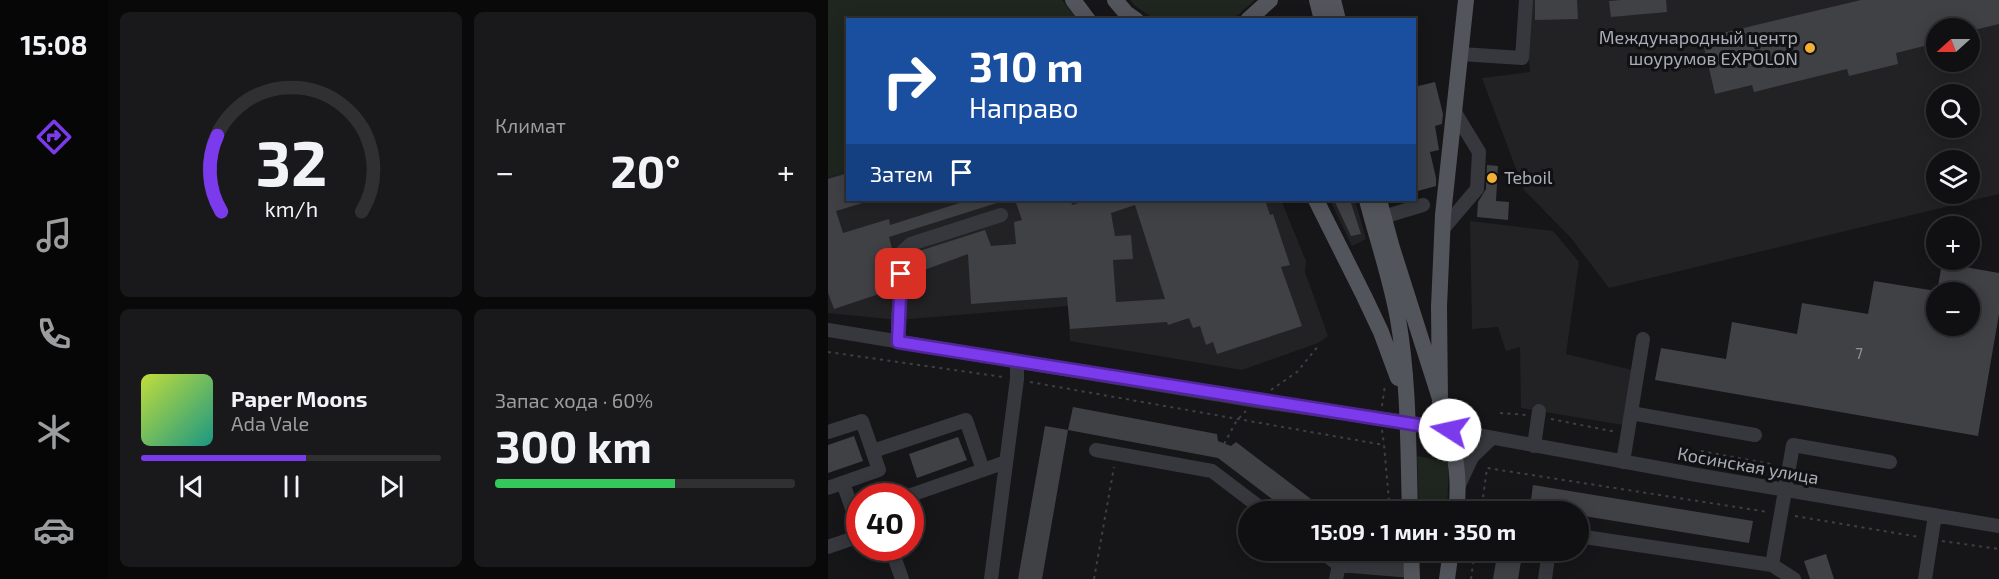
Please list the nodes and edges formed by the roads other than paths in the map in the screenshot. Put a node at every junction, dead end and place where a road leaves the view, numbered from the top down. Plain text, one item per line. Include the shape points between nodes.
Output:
1 (1073, 0) edge
2 (1114, 0) edge
3 (1270, 0) edge
4 (1317, 0) edge
5 (1333, 0) edge
6 (1466, 0) edge
7 (1526, 0) edge
8 (1086, 18) edge
9 (1133, 18) edge
10 (1250, 18) edge
11 (1322, 18) edge
12 (1338, 18) edge
13 (1461, 54) junction
14 (1454, 111) junction
15 (1316, 201) edge
16 (1367, 201) edge
17 (1379, 201) edge
18 (1423, 205) dead end
19 (1001, 215) dead end
20 (1383, 217) junction
21 (1442, 230) junction
22 (828, 330) edge
23 (1643, 339) dead end
24 (898, 342) junction
25 (1017, 361) junction
26 (1405, 398) junction
27 (1440, 402) junction
28 (1631, 413) junction
29 (1539, 414) road end
30 (1407, 422) junction
31 (1450, 430) junction
32 (828, 432) edge
33 (1755, 435) dead end
34 (1491, 438) junction
35 (1534, 446) junction
36 (1096, 450) dead end
37 (873, 452) junction
38 (1006, 462) junction
39 (1623, 462) junction
40 (1890, 462) dead end
41 (983, 470) junction
42 (843, 483) junction
43 (1458, 487) junction
44 (828, 488) edge
45 (846, 491) edge
46 (924, 491) edge
47 (1786, 491) junction
48 (1252, 501) edge
49 (1410, 501) edge
50 (1457, 501) edge
51 (1935, 515) junction
52 (1999, 526) edge
53 (1589, 538) edge
54 (846, 541) edge
55 (828, 547) edge
56 (896, 561) edge
57 (1449, 561) edge
58 (1547, 561) edge
59 (1772, 565) junction
60 (1337, 572) edge
61 (1412, 575) edge
62 (902, 579) edge
63 (991, 579) edge
64 (1447, 579) edge
65 (1545, 579) edge
66 (1794, 579) edge
67 (1925, 579) edge

1 - 8 main road
2 - 9 main road
3 - 10 main road
4 - 11 main road
5 - 12 main road
6 - 13 main road
7 - 13 street via 1522,58
13 - 14 main road
14 - 21 main road
14 - 21 street via 1479,152 1477,189
15 - 26 main road via 1381,332
16 - 26 main road via 1398,320
17 - 20 main road
18 - 20 street
19 - 24 street via 911,244 903,251
20 - 27 main road
21 - 27 main road
22 - 24 street, Косинская улица
23 - 28 street
24 - 25 street, Косинская улица
25 - 30 street, Косинская улица
25 - 38 street
26 - 30 main road
27 - 31 main road
28 - 33 street
28 - 39 street
29 - 35 street
30 - 31 street, Косинская улица
30 - 49 main road
31 - 34 street, Косинская улица
31 - 43 main road
32 - 37 street via 862,421
34 - 35 street, Косинская улица
34 - 43 street via 1472,457
35 - 39 street, Косинская улица
36 - 48 street via 1212,471
37 - 41 street via 966,420
37 - 42 street via 879,470
38 - 41 street
38 - 63 street
39 - 47 street, Косинская улица
40 - 47 street via 1793,445
41 - 46 street
42 - 44 street
42 - 45 street
43 - 50 main road
47 - 51 street, Косинская улица
47 - 59 street
51 - 52 street, Косинская улица
51 - 67 street
53 - 59 street
54 - 55 street
56 - 62 street
57 - 64 main road
58 - 65 street
59 - 66 street
60 - 61 street

